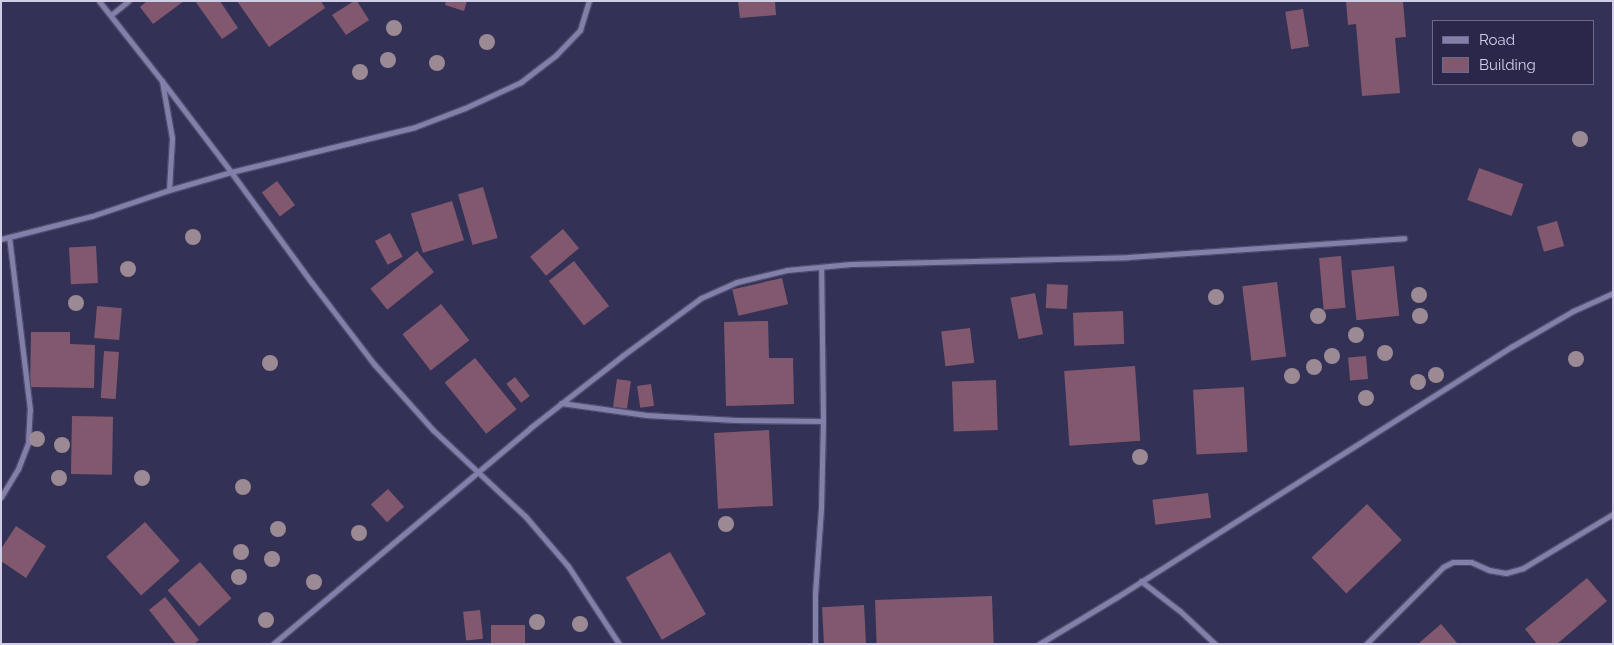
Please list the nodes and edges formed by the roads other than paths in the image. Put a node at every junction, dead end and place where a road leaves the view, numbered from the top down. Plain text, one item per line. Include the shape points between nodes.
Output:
1 (99, 1) edge
2 (128, 1) edge
3 (589, 1) edge
4 (111, 15) junction
5 (162, 81) junction
6 (231, 172) junction
7 (169, 190) junction
8 (9, 237) junction
9 (1404, 238) dead end
10 (1, 239) edge
11 (821, 267) junction
12 (1613, 293) edge
13 (561, 403) junction
14 (823, 421) junction
15 (479, 472) junction
16 (1, 497) edge
17 (1613, 514) edge
18 (1141, 581) junction
19 (273, 644) edge
20 (619, 644) edge
21 (815, 644) edge
22 (1039, 644) edge
23 (1215, 644) edge
24 (1366, 644) edge

1 - 4 street
2 - 4 street
3 - 6 street via 580,30 556,55 521,82 415,127
4 - 5 street
5 - 6 street
5 - 7 street via 172,138
6 - 7 street
6 - 15 street via 374,364 433,430
7 - 8 street via 92,216
8 - 10 street
8 - 16 street via 30,410 28,443 18,469
9 - 11 street via 1128,257
11 - 13 street via 787,270 737,282 700,298
11 - 14 street
12 - 18 street via 1573,311 1511,347
13 - 14 street via 646,415
13 - 15 street
14 - 21 street
15 - 19 street
15 - 20 street via 525,516 568,566
17 - 24 street via 1523,568 1506,573 1470,562 1448,564
18 - 22 street
18 - 23 street

